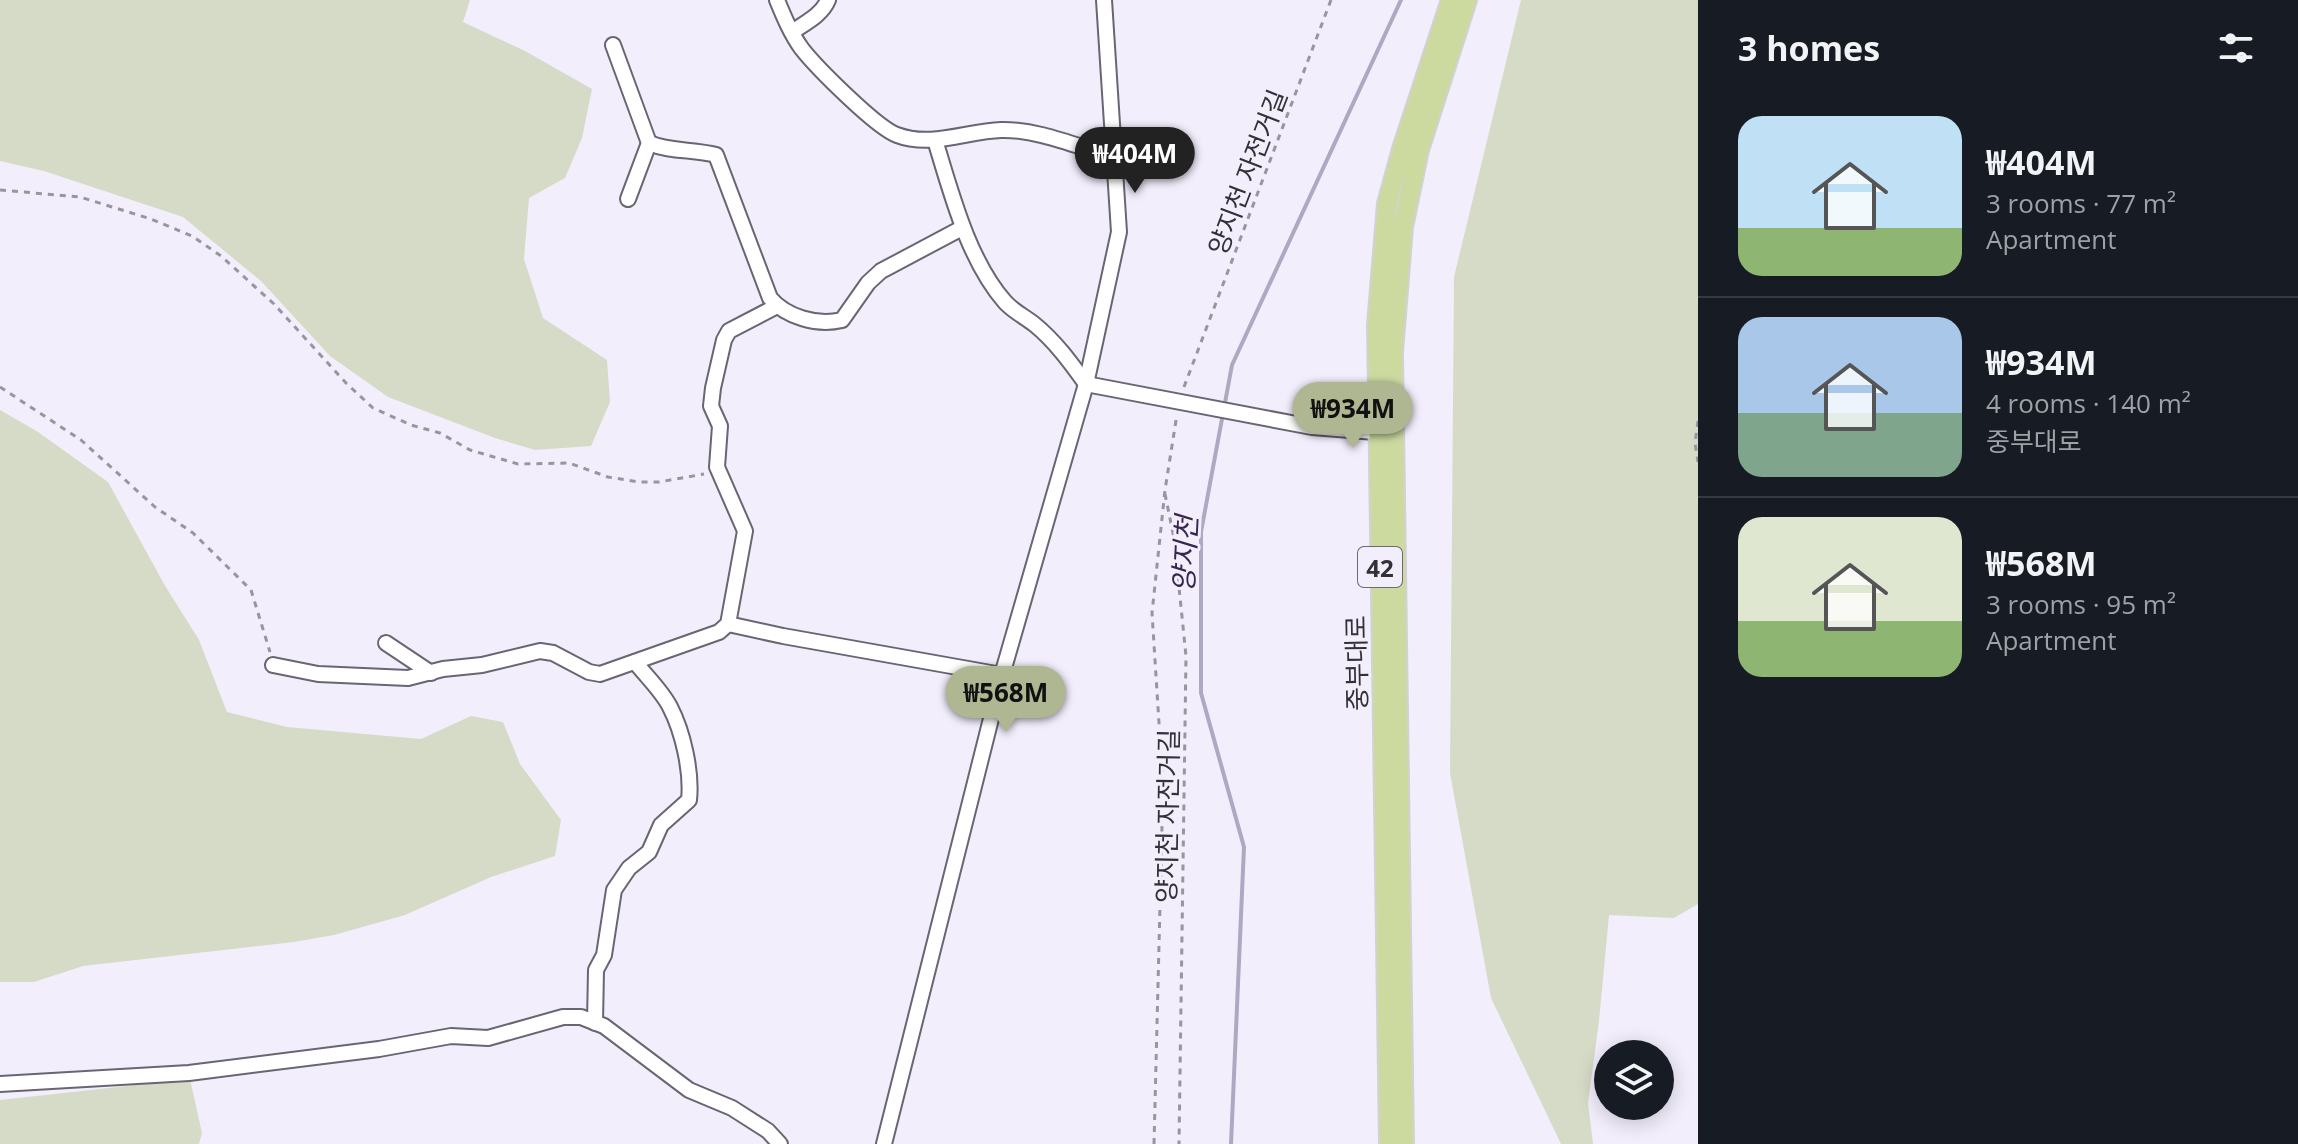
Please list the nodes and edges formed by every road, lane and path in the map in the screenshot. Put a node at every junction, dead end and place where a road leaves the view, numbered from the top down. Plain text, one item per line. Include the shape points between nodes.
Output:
1 (777, 0) edge
2 (828, 0) edge
3 (1104, 0) edge
4 (1331, 0) edge
5 (1451, 0) edge
6 (1467, 0) edge
7 (792, 32) junction
8 (613, 45) dead end
9 (935, 140) junction
10 (649, 143) junction
11 (1114, 157) junction
12 (0, 190) edge
13 (628, 199) dead end
14 (962, 228) junction
15 (777, 306) junction
16 (1086, 384) junction
17 (0, 387) edge
18 (1184, 402) junction
19 (1698, 421) edge
20 (1387, 433) junction
21 (1698, 462) edge
22 (719, 472) junction
23 (1165, 490) junction
24 (728, 624) junction
25 (386, 643) dead end
26 (635, 662) junction
27 (273, 665) joint
28 (431, 673) junction
29 (1002, 675) junction
30 (595, 1023) junction
31 (0, 1084) edge
32 (780, 1144) edge
33 (884, 1144) edge
34 (1154, 1144) edge
35 (1179, 1144) edge
36 (1389, 1144) edge
37 (1404, 1144) edge

1 - 7 street
2 - 7 street
3 - 11 street
4 - 18 path, 양지천 자전거길
5 - 20 main road, 중부대로 / 42 via 1387,204 1377,325
6 - 20 main road, 중부대로 / 42 via 1419,150 1403,227
7 - 9 street via 865,112 896,135
8 - 10 street
9 - 11 street via 1001,130 1028,132
9 - 14 street
10 - 13 street
10 - 15 street via 716,155
11 - 16 street via 1119,232
12 - 22 path via 80,197 192,236 274,304 373,408 470,450 518,464 569,463 639,482
14 - 15 street via 881,271 842,320 827,323
14 - 16 street via 1006,304 1063,353
15 - 22 street via 729,331 724,340 711,406 720,426
16 - 18 street
16 - 29 street
17 - 27 path via 81,440 155,507 193,533 251,590
18 - 20 street via 1312,427
18 - 23 path, 양지천 자전거길
19 - 21 path
20 - 36 main road, 중부대로 / 42
20 - 37 main road, 중부대로 / 42 via 1394,494
22 - 24 street via 745,531
23 - 34 path, 양지천 자전거길 via 1152,613 1163,786
23 - 35 path, 양지천 자전거길 via 1186,656
24 - 26 street via 719,632
24 - 29 street
25 - 28 street
26 - 28 street via 600,674 540,651
26 - 30 street via 670,706 691,784 689,800 661,825 649,852 614,890 604,955 596,970
27 - 28 street via 318,674 408,678
29 - 33 street
30 - 31 street via 563,1017 488,1038 451,1036 189,1073
30 - 32 street via 689,1090 732,1108

